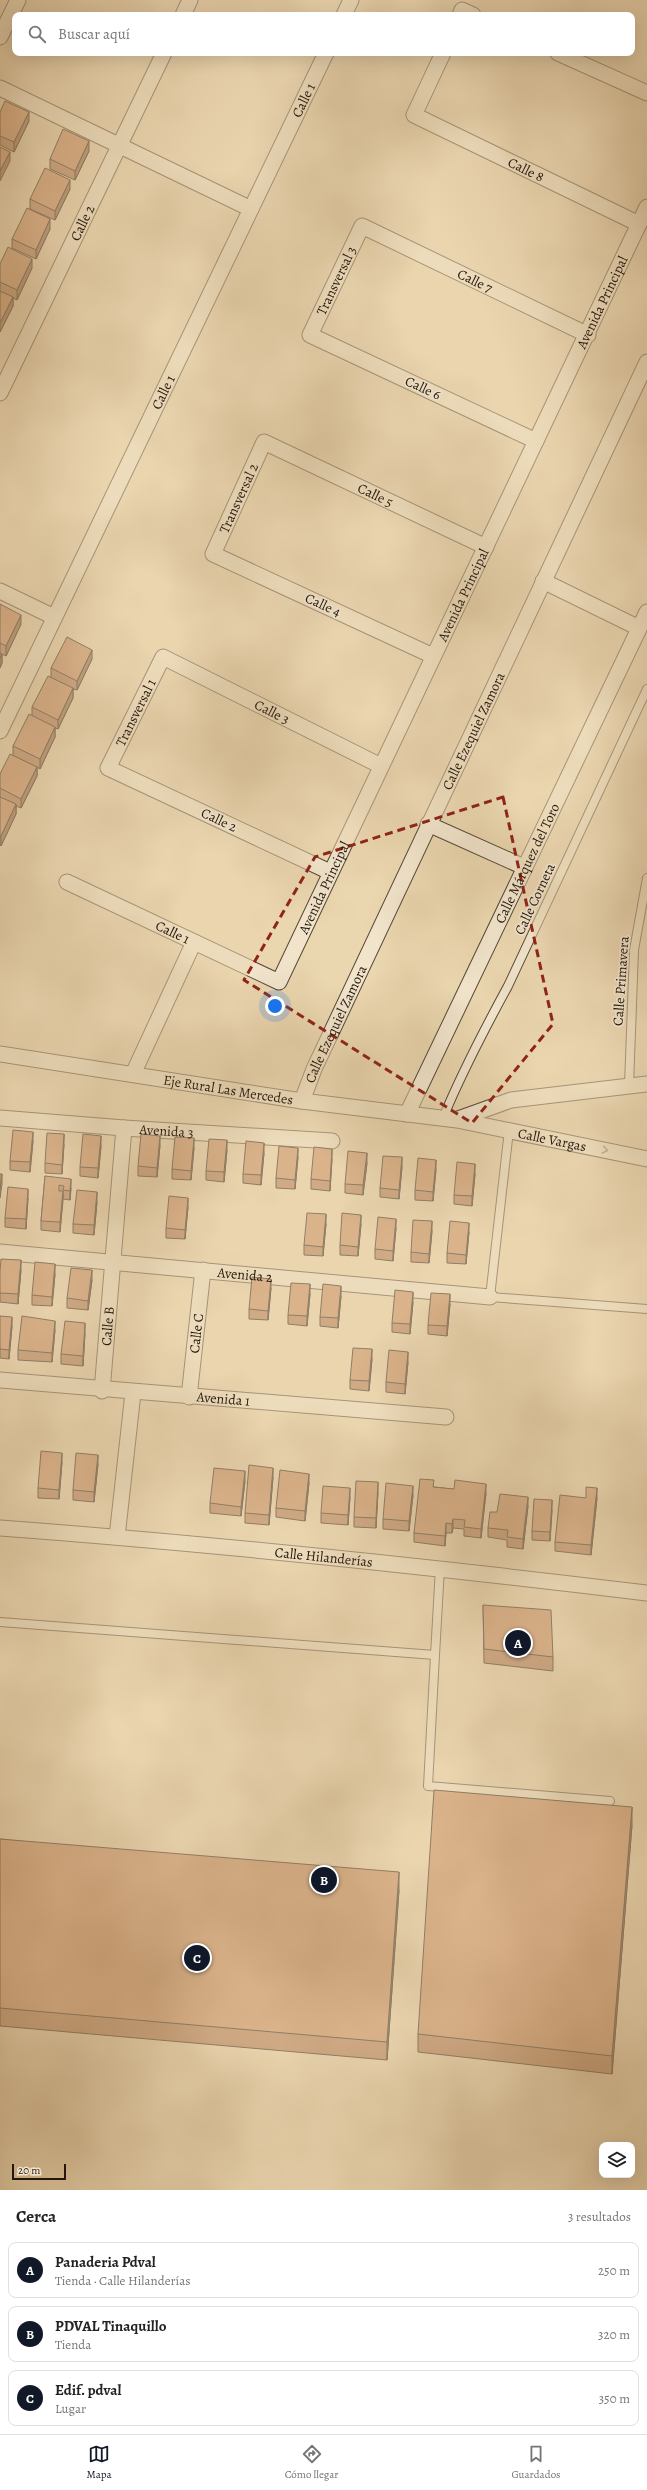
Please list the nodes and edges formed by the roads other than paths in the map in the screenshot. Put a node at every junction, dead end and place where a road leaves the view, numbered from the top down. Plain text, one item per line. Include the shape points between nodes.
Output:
1 (18, 0) edge
2 (190, 0) edge
3 (351, 0) edge
4 (12, 12) edge
5 (12, 12) edge
6 (184, 12) edge
7 (345, 12) edge
8 (0, 37) edge
9 (163, 56) edge
10 (325, 56) edge
11 (442, 56) edge
12 (565, 56) edge
13 (0, 88) edge
14 (647, 93) edge
15 (120, 146) junction
16 (647, 207) edge
17 (251, 210) junction
18 (639, 224) junction
19 (362, 226) joint
20 (310, 335) joint
21 (588, 335) junction
22 (647, 362) edge
23 (0, 393) edge
24 (536, 441) junction
25 (264, 442) joint
26 (486, 547) junction
27 (213, 554) joint
28 (543, 581) junction
29 (0, 591) edge
30 (647, 612) edge
31 (54, 617) junction
32 (639, 628) junction
33 (433, 656) junction
34 (163, 657) joint
35 (647, 689) edge
36 (0, 731) edge
37 (381, 766) junction
38 (108, 768) joint
39 (428, 824) junction
40 (524, 866) junction
41 (330, 872) junction
42 (647, 878) edge
43 (67, 882) dead end
44 (194, 942) junction
45 (279, 982) joint
46 (0, 1054) edge
47 (133, 1074) junction
48 (647, 1084) edge
49 (629, 1086) junction
50 (302, 1101) junction
51 (407, 1114) junction
52 (0, 1118) edge
53 (450, 1119) junction
54 (124, 1128) junction
55 (509, 1130) junction
56 (332, 1141) dead end
57 (647, 1159) edge
58 (0, 1252) edge
59 (113, 1262) junction
60 (203, 1270) junction
61 (490, 1297) junction
62 (647, 1309) edge
63 (0, 1380) edge
64 (102, 1390) junction
65 (133, 1393) junction
66 (189, 1397) junction
67 (446, 1417) dead end
68 (0, 1528) edge
69 (117, 1537) junction
70 (440, 1568) junction
71 (647, 1593) edge
72 (0, 1622) edge
73 (435, 1655) junction
74 (610, 1801) dead end

1 - 4 street
2 - 6 street
3 - 7 street
5 - 8 street
9 - 15 street, Calle 2
10 - 17 street, Calle 1
11 - 18 street, Calle 8 via 414,115
12 - 14 street
13 - 15 street
15 - 17 street
15 - 23 street, Calle 2
16 - 18 street, Avenida Principal
17 - 31 street, Calle 1
18 - 21 street, Avenida Principal
19 - 20 street, Transversal 3
19 - 21 street, Calle 7
20 - 24 street, Calle 6
21 - 24 street, Avenida Principal
22 - 28 street, Calle Ezequiel Zamora
24 - 26 street, Avenida Principal
25 - 26 street, Calle 5
25 - 27 street, Transversal 2
26 - 33 street, Avenida Principal
27 - 33 street, Calle 4
28 - 32 street
28 - 39 street, Calle Ezequiel Zamora
29 - 31 street
30 - 32 street, Calle Márquez del Toro
31 - 36 street, Calle 1
32 - 40 street, Calle Márquez del Toro
33 - 37 street, Avenida Principal
34 - 37 street, Calle 3
34 - 38 street, Transversal 1
35 - 53 lane, Calle Corneta via 508,986 462,1071
37 - 41 street, Avenida Principal
38 - 41 street, Calle 2
39 - 40 street
39 - 50 street, Calle Ezequiel Zamora via 314,1069
40 - 51 street, Calle Márquez del Toro
41 - 45 street, Avenida Principal
42 - 49 lane, Calle Primavera via 634,950
43 - 44 street, Calle 1
44 - 45 street, Calle 1
44 - 47 street
46 - 47 street, Eje Rural Las Mercedes
47 - 50 street, Eje Rural Las Mercedes
48 - 49 street
49 - 53 street via 511,1100
50 - 51 street, Eje Rural Las Mercedes
51 - 53 street, Eje Rural Las Mercedes
52 - 54 street, Avenida 3
53 - 55 street, Calle Vargas
54 - 56 street, Avenida 3
54 - 59 street, Calle B
55 -> 57 street, Calle Vargas
55 - 61 lane
58 - 59 street, Avenida 2
59 - 60 street, Avenida 2
59 - 64 street, Calle B
60 - 61 street, Avenida 2
60 - 66 street, Calle C
61 - 62 lane
63 - 64 street, Avenida 1
64 - 65 street, Avenida 1
65 - 66 street, Avenida 1
65 - 69 street
66 - 67 street, Avenida 1
68 - 69 street, Calle Hilanderías
69 - 70 street, Calle Hilanderías
70 - 71 street, Calle Hilanderías
70 - 73 lane
72 - 73 lane
73 - 74 lane via 428,1786

